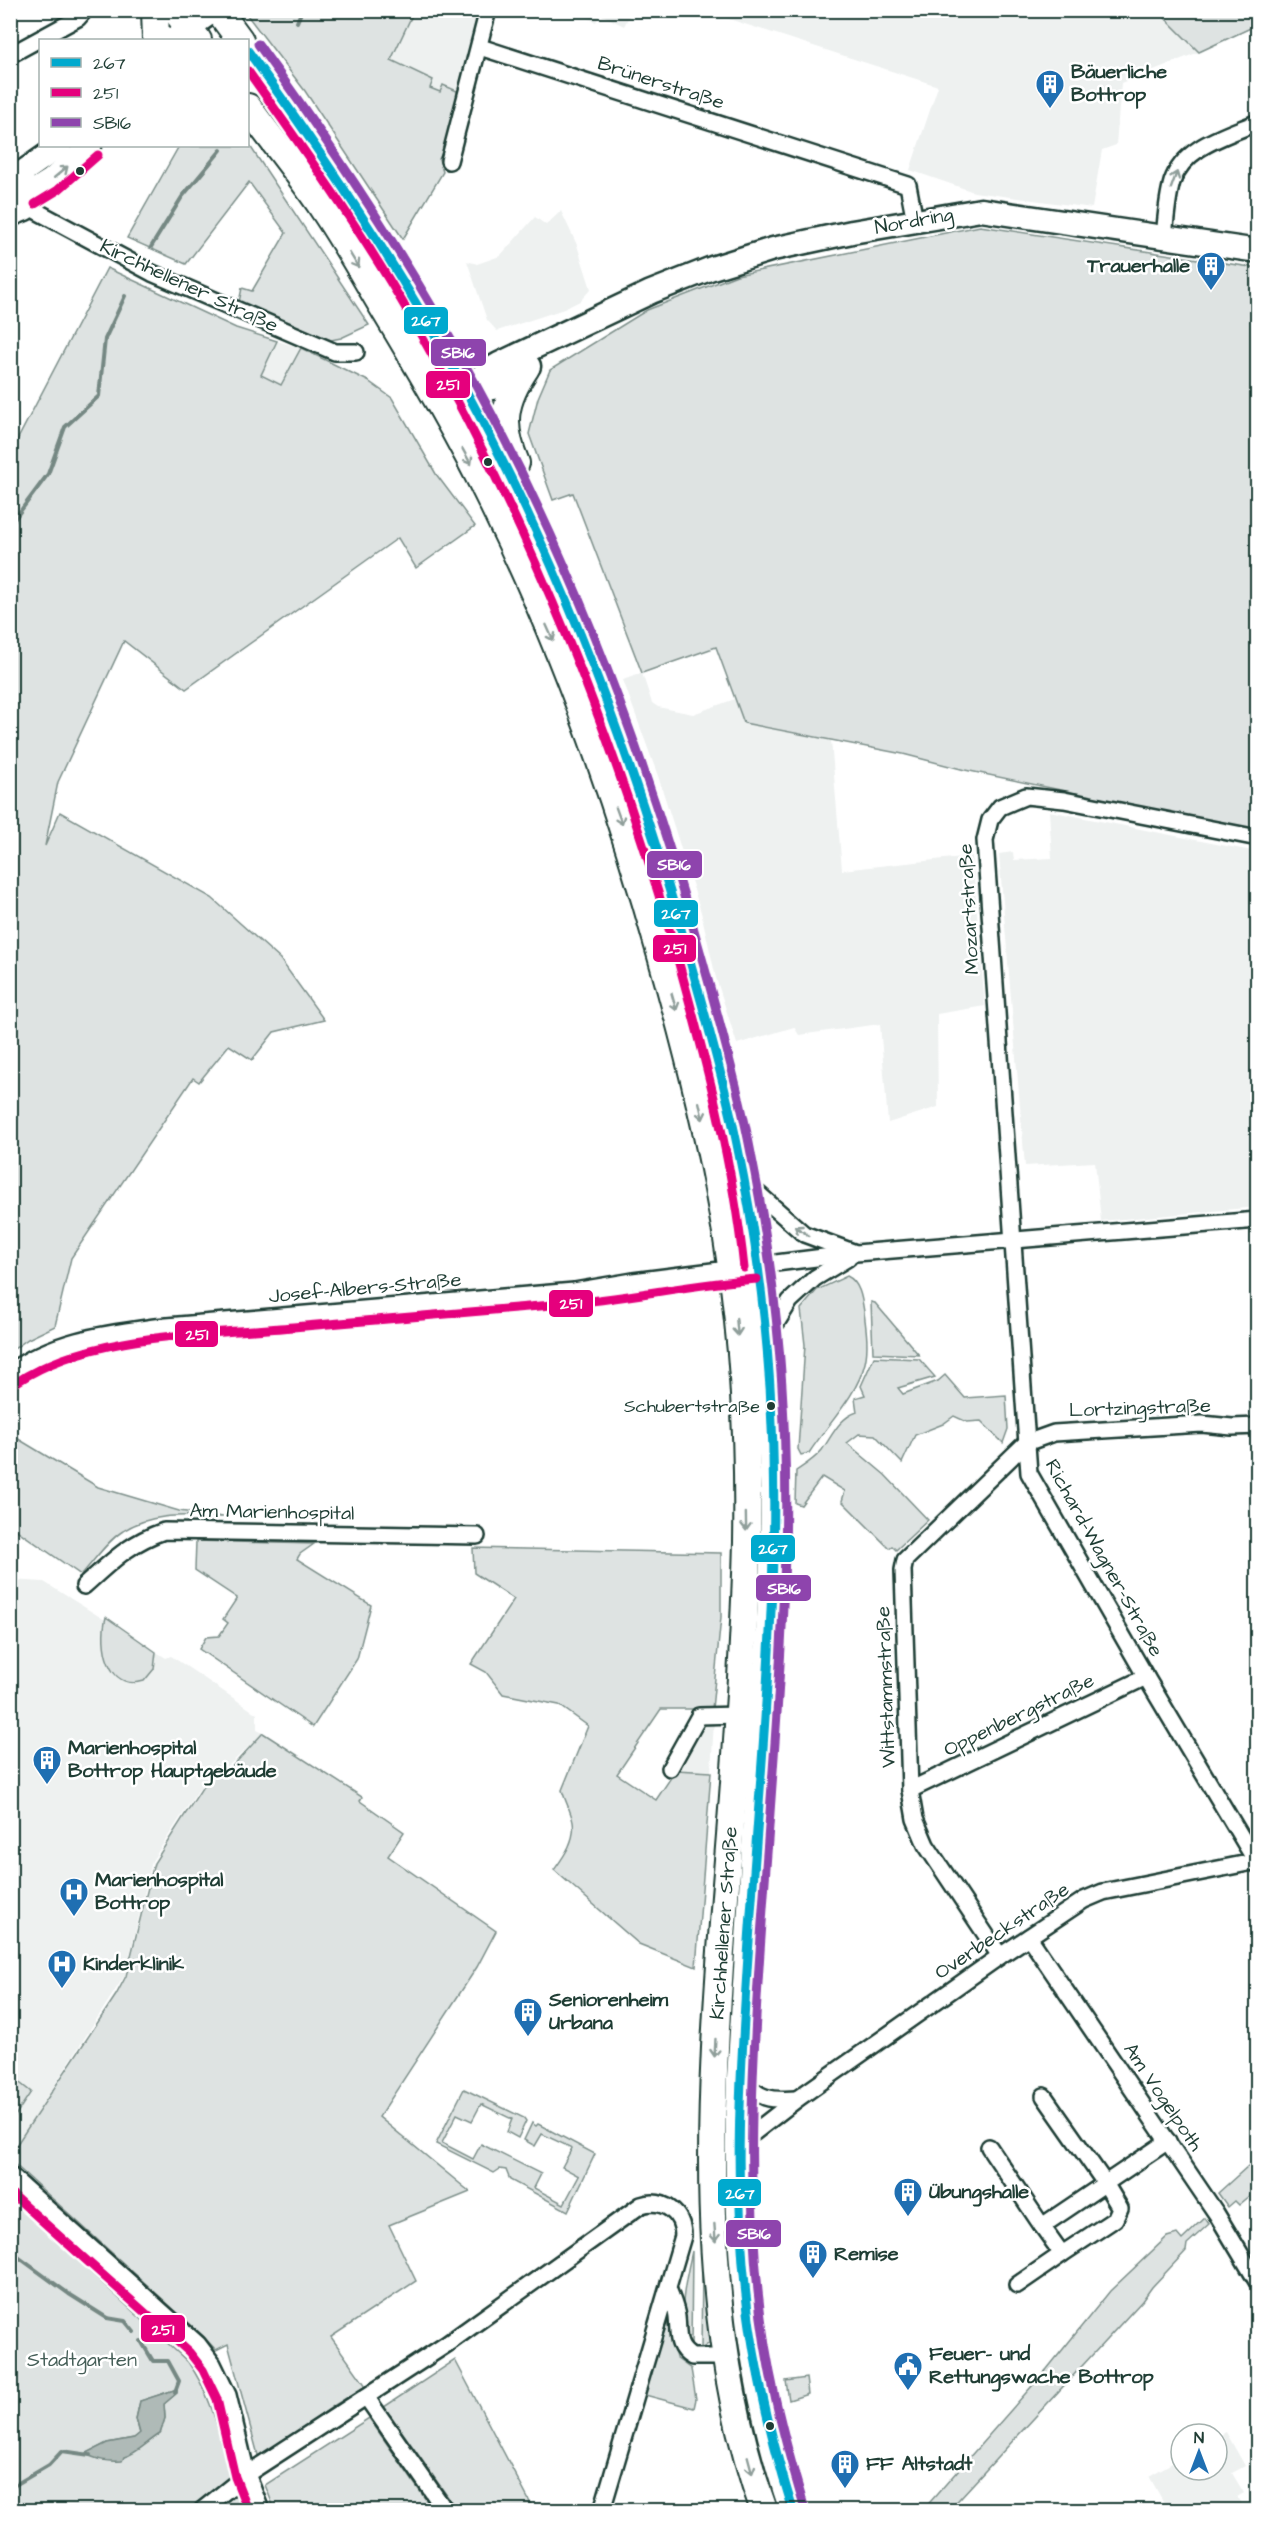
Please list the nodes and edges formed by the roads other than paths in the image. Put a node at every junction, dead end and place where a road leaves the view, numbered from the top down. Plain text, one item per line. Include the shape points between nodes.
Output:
1 (85, 10) edge
2 (155, 10) edge
3 (216, 10) edge
4 (488, 10) edge
5 (188, 33) edge
6 (40, 39) edge
7 (156, 39) edge
8 (239, 39) edge
9 (39, 40) edge
10 (480, 47) junction
11 (249, 52) edge
12 (10, 56) edge
13 (249, 108) edge
14 (1257, 122) edge
15 (59, 147) edge
16 (89, 147) edge
17 (449, 161) dead end
18 (18, 194) edge
19 (915, 221) junction
20 (1164, 237) junction
21 (1257, 251) edge
22 (585, 324) junction
23 (356, 352) dead end
24 (526, 368) junction
25 (465, 391) junction
26 (439, 405) junction
27 (518, 492) junction
28 (1257, 838) edge
29 (745, 1182) junction
30 (1257, 1220) edge
31 (1012, 1241) junction
32 (856, 1253) junction
33 (756, 1267) junction
34 (731, 1269) junction
35 (765, 1341) junction
36 (10, 1372) edge
37 (1257, 1426) edge
38 (1026, 1443) junction
39 (477, 1536) dead end
40 (84, 1586) dead end
41 (1146, 1677) junction
42 (738, 1716) junction
43 (670, 1768) dead end
44 (910, 1790) junction
45 (1257, 1862) edge
46 (1029, 1937) junction
47 (1000, 1956) junction
48 (740, 2078) junction
49 (1044, 2096) dead end
50 (797, 2099) junction
51 (1168, 2141) junction
52 (738, 2145) junction
53 (989, 2147) dead end
54 (10, 2175) edge
55 (1105, 2183) junction
56 (1042, 2226) junction
57 (1062, 2254) junction
58 (1252, 2260) edge
59 (1257, 2283) edge
60 (1017, 2285) dead end
61 (668, 2288) junction
62 (727, 2357) junction
63 (367, 2398) junction
64 (247, 2474) junction
65 (202, 2511) edge
66 (261, 2511) edge
67 (445, 2511) edge
68 (602, 2511) edge
69 (764, 2511) edge
70 (793, 2511) edge

1 - 6 street
2 - 7 main road
3 - 5 street
3 - 8 main road
4 - 10 street
9 - 12 street
10 - 17 street
10 - 19 street, Brünerstraße via 908,185
11 - 25 main road, Kirchhellener Straße via 333,171 421,310
13 -> 26 main road, Kirchhellener Straße via 318,201
20 -> 14 street via 1172,183 1182,164 1203,146
15 - 18 street
18 -> 16 street via 51,180
18 - 23 street, Kirchhellener Straße via 152,273 335,352
19 - 20 street, Nordring via 981,210
19 - 22 street, Nordring via 763,252 651,292
20 - 21 street, Nordring
22 - 24 street, Nordring
22 - 25 street, Nordring via 493,368
24 - 25 street, Nordring via 492,388
24 - 27 main road via 511,397 506,421 507,440 521,474
25 - 26 street, Nordring
25 - 27 main road, Kirchhellener Straße
26 -> 34 main road, Kirchhellener Straße via 496,510 565,666 628,842 689,1054
27 - 29 main road, Kirchhellener Straße via 596,673 651,831 687,946
28 - 31 street, Mozartstraße via 1040,796 1017,798 1000,807 990,820 985,850
32 -> 29 street via 804,1234
29 - 33 main road, Kirchhellener Straße
30 - 31 street
31 - 32 street
31 - 38 street, Richard-Wagner-Straße
32 - 33 street
32 - 35 street via 815,1278 790,1301
33 - 34 street
33 - 35 main road, Kirchhellener Straße
34 - 36 street, Josef-Albers-Straße via 574,1291 87,1336 51,1349
34 -> 42 main road, Kirchhellener Straße via 745,1409 747,1541
35 - 48 main road, Kirchhellener Straße via 773,1481 771,1602
37 - 38 street, Lortzingstraße via 1183,1425 1054,1432
38 - 41 street, Richard-Wagner-Straße via 1029,1473
38 - 44 street, Wittstammstraße via 905,1560
39 - 40 street, Am Marienhospital via 164,1531 124,1550
41 - 44 street, Oppenbergstraße
41 - 45 street, Richard-Wagner-Straße
42 - 43 street via 699,1716
42 -> 62 main road, Kirchhellener Straße via 711,2131 718,2289
44 - 47 street, Wittstammstraße via 915,1819 926,1845
45 - 46 street, Overbeckstraße via 1103,1892 1084,1900
46 - 47 street, Overbeckstraße
46 - 51 street, Am Vogelpoth
47 - 50 street, Overbeckstraße
48 - 50 street via 773,2100
48 - 52 main road, Kirchhellener Straße
49 - 55 street
50 - 52 street, Overbeckstraße
51 - 55 street
51 - 58 street, Am Vogelpoth
52 - 70 main road, Kirchhellener Straße via 744,2284 765,2411
53 - 56 street
54 - 64 street via 198,2344 228,2395
55 - 56 street
55 - 57 street via 1119,2203 1118,2216
56 - 57 street
57 - 60 street
58 - 59 street, Am Vogelpoth
61 - 62 street via 681,2347 692,2357
61 - 63 street via 683,2226 671,2209 657,2204 641,2205
61 - 68 street
62 -> 69 main road, Kirchhellener Straße via 739,2425
63 - 64 street
63 - 67 street
64 - 65 street
64 - 66 street

